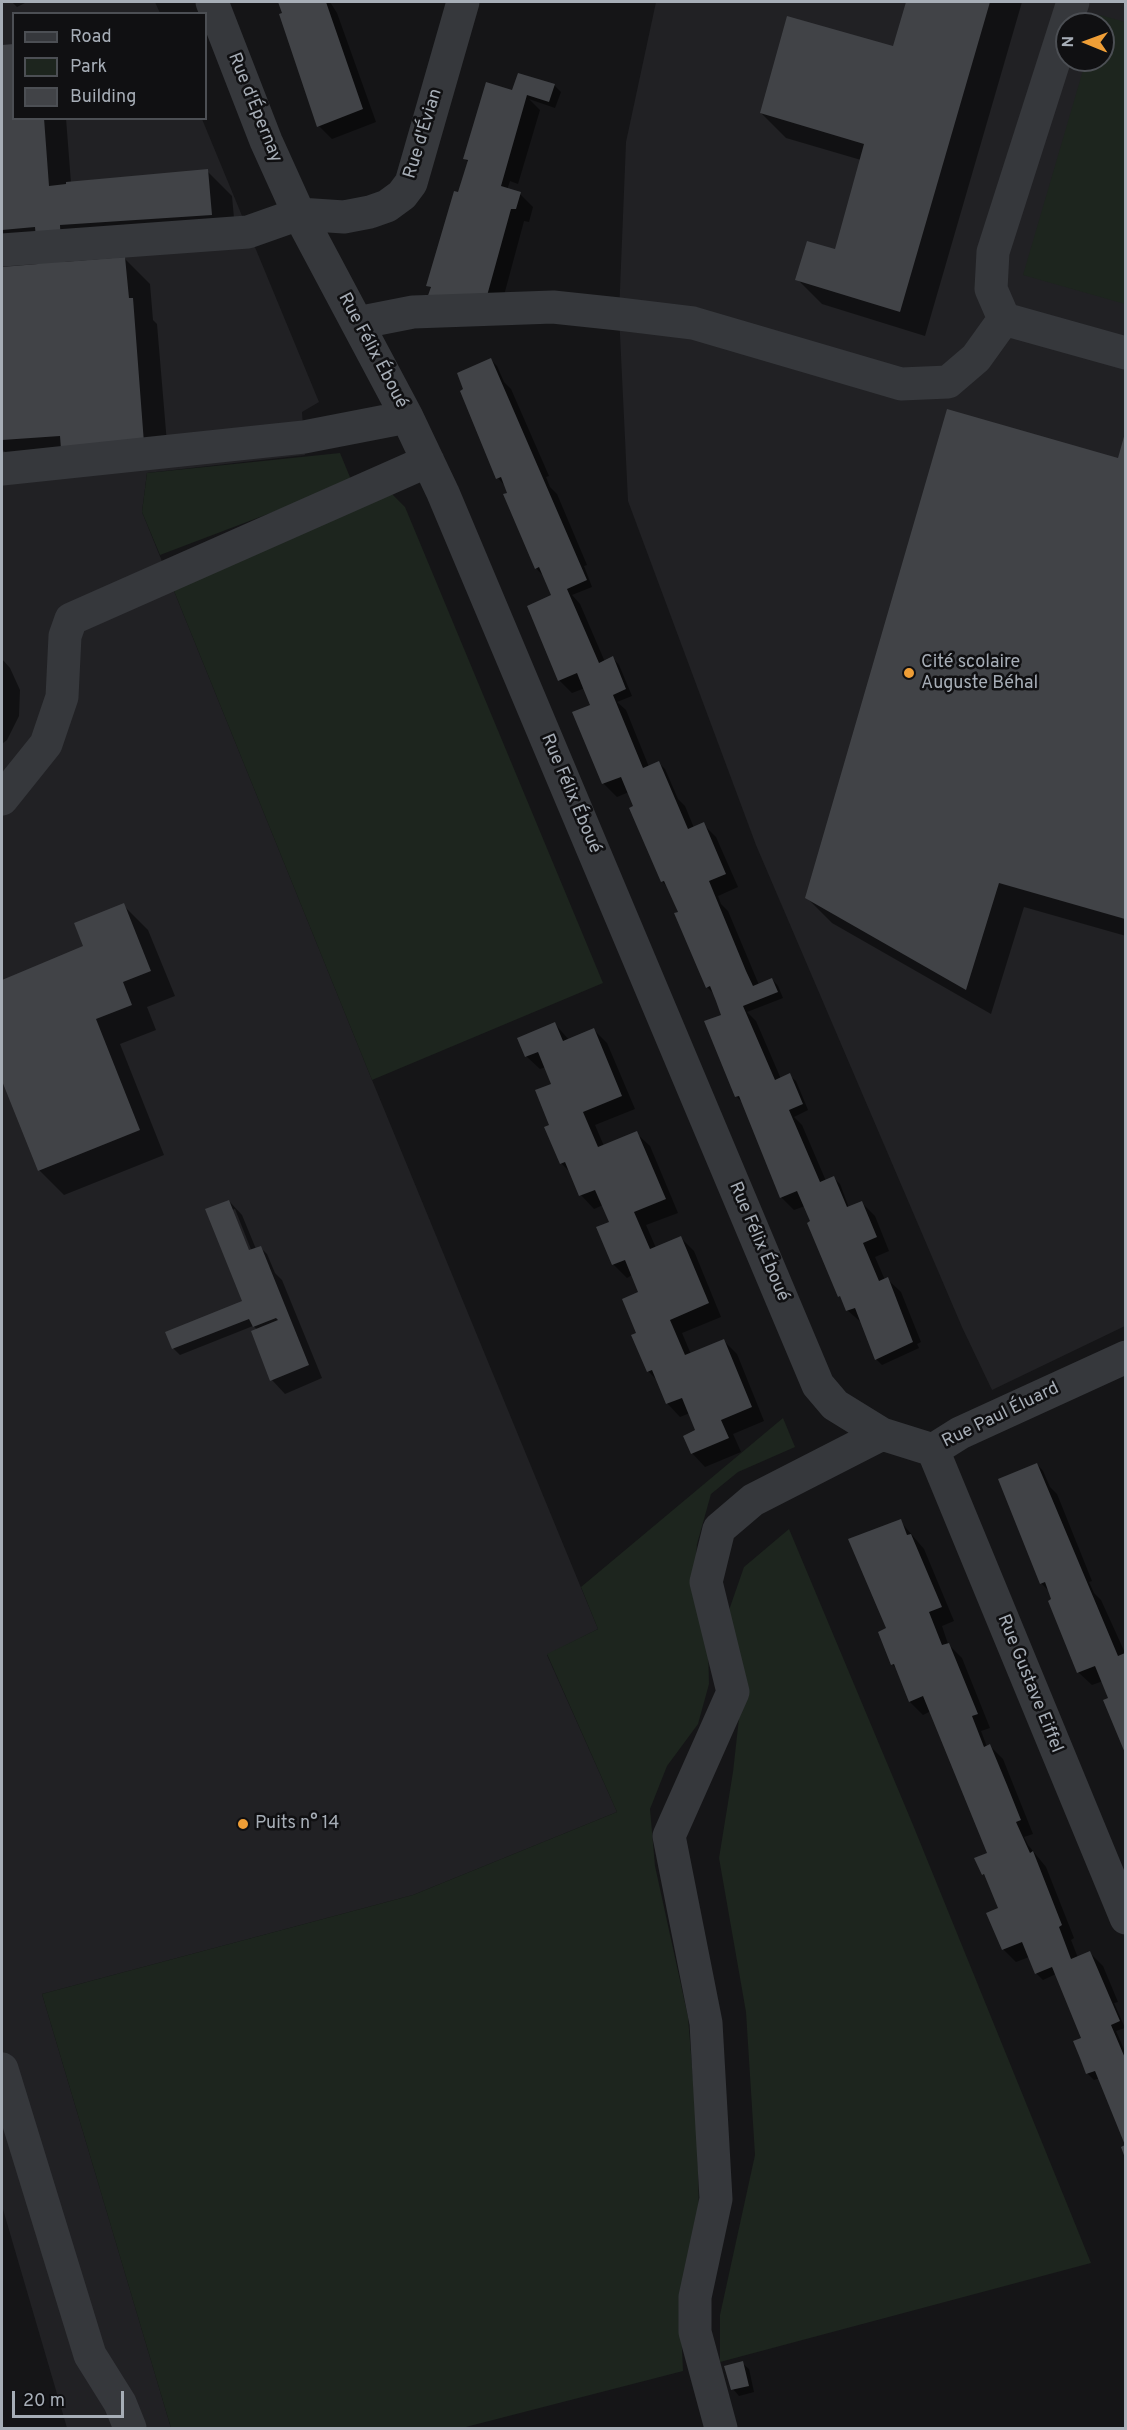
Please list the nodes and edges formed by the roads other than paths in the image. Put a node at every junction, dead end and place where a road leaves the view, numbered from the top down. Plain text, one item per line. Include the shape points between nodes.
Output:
1 (212, 2) edge
2 (463, 2) edge
3 (1073, 2) edge
4 (300, 214) junction
5 (2, 250) edge
6 (1004, 319) junction
7 (357, 323) junction
8 (1125, 354) edge
9 (407, 417) junction
10 (428, 461) junction
11 (2, 469) edge
12 (2, 799) edge
13 (1125, 1357) edge
14 (818, 1385) joint
15 (882, 1434) junction
16 (933, 1450) junction
17 (1125, 1918) edge
18 (2, 2069) edge
19 (130, 2428) edge
20 (720, 2428) edge

1 - 4 street, Rue d'Épernay via 266,141
2 - 4 street, Rue d'Évian via 411,183 402,195 387,206 344,217
3 - 6 street via 993,252 991,289
4 - 5 street via 248,232
4 - 7 street, Rue Félix Éboué
6 - 7 street via 976,358 948,382 901,384 693,323 619,314 553,307 413,312
6 - 8 street
7 - 9 street, Rue Félix Éboué
9 - 10 street, Rue Félix Éboué
9 - 11 street via 304,437
10 - 12 street via 71,619 65,636 62,697 46,744
10 - 14 street, Rue Félix Éboué
13 - 16 street, Rue Paul Éluard via 960,1433
14 - 15 street, Rue Paul Éluard via 835,1405
15 - 16 street, Rue Paul Éluard
15 - 20 street via 753,1500 719,1529 706,1582 733,1692 669,1836 706,2023 716,2199 695,2297 695,2332
16 - 17 street, Rue Gustave Eiffel
18 - 19 street via 90,2355 120,2403

